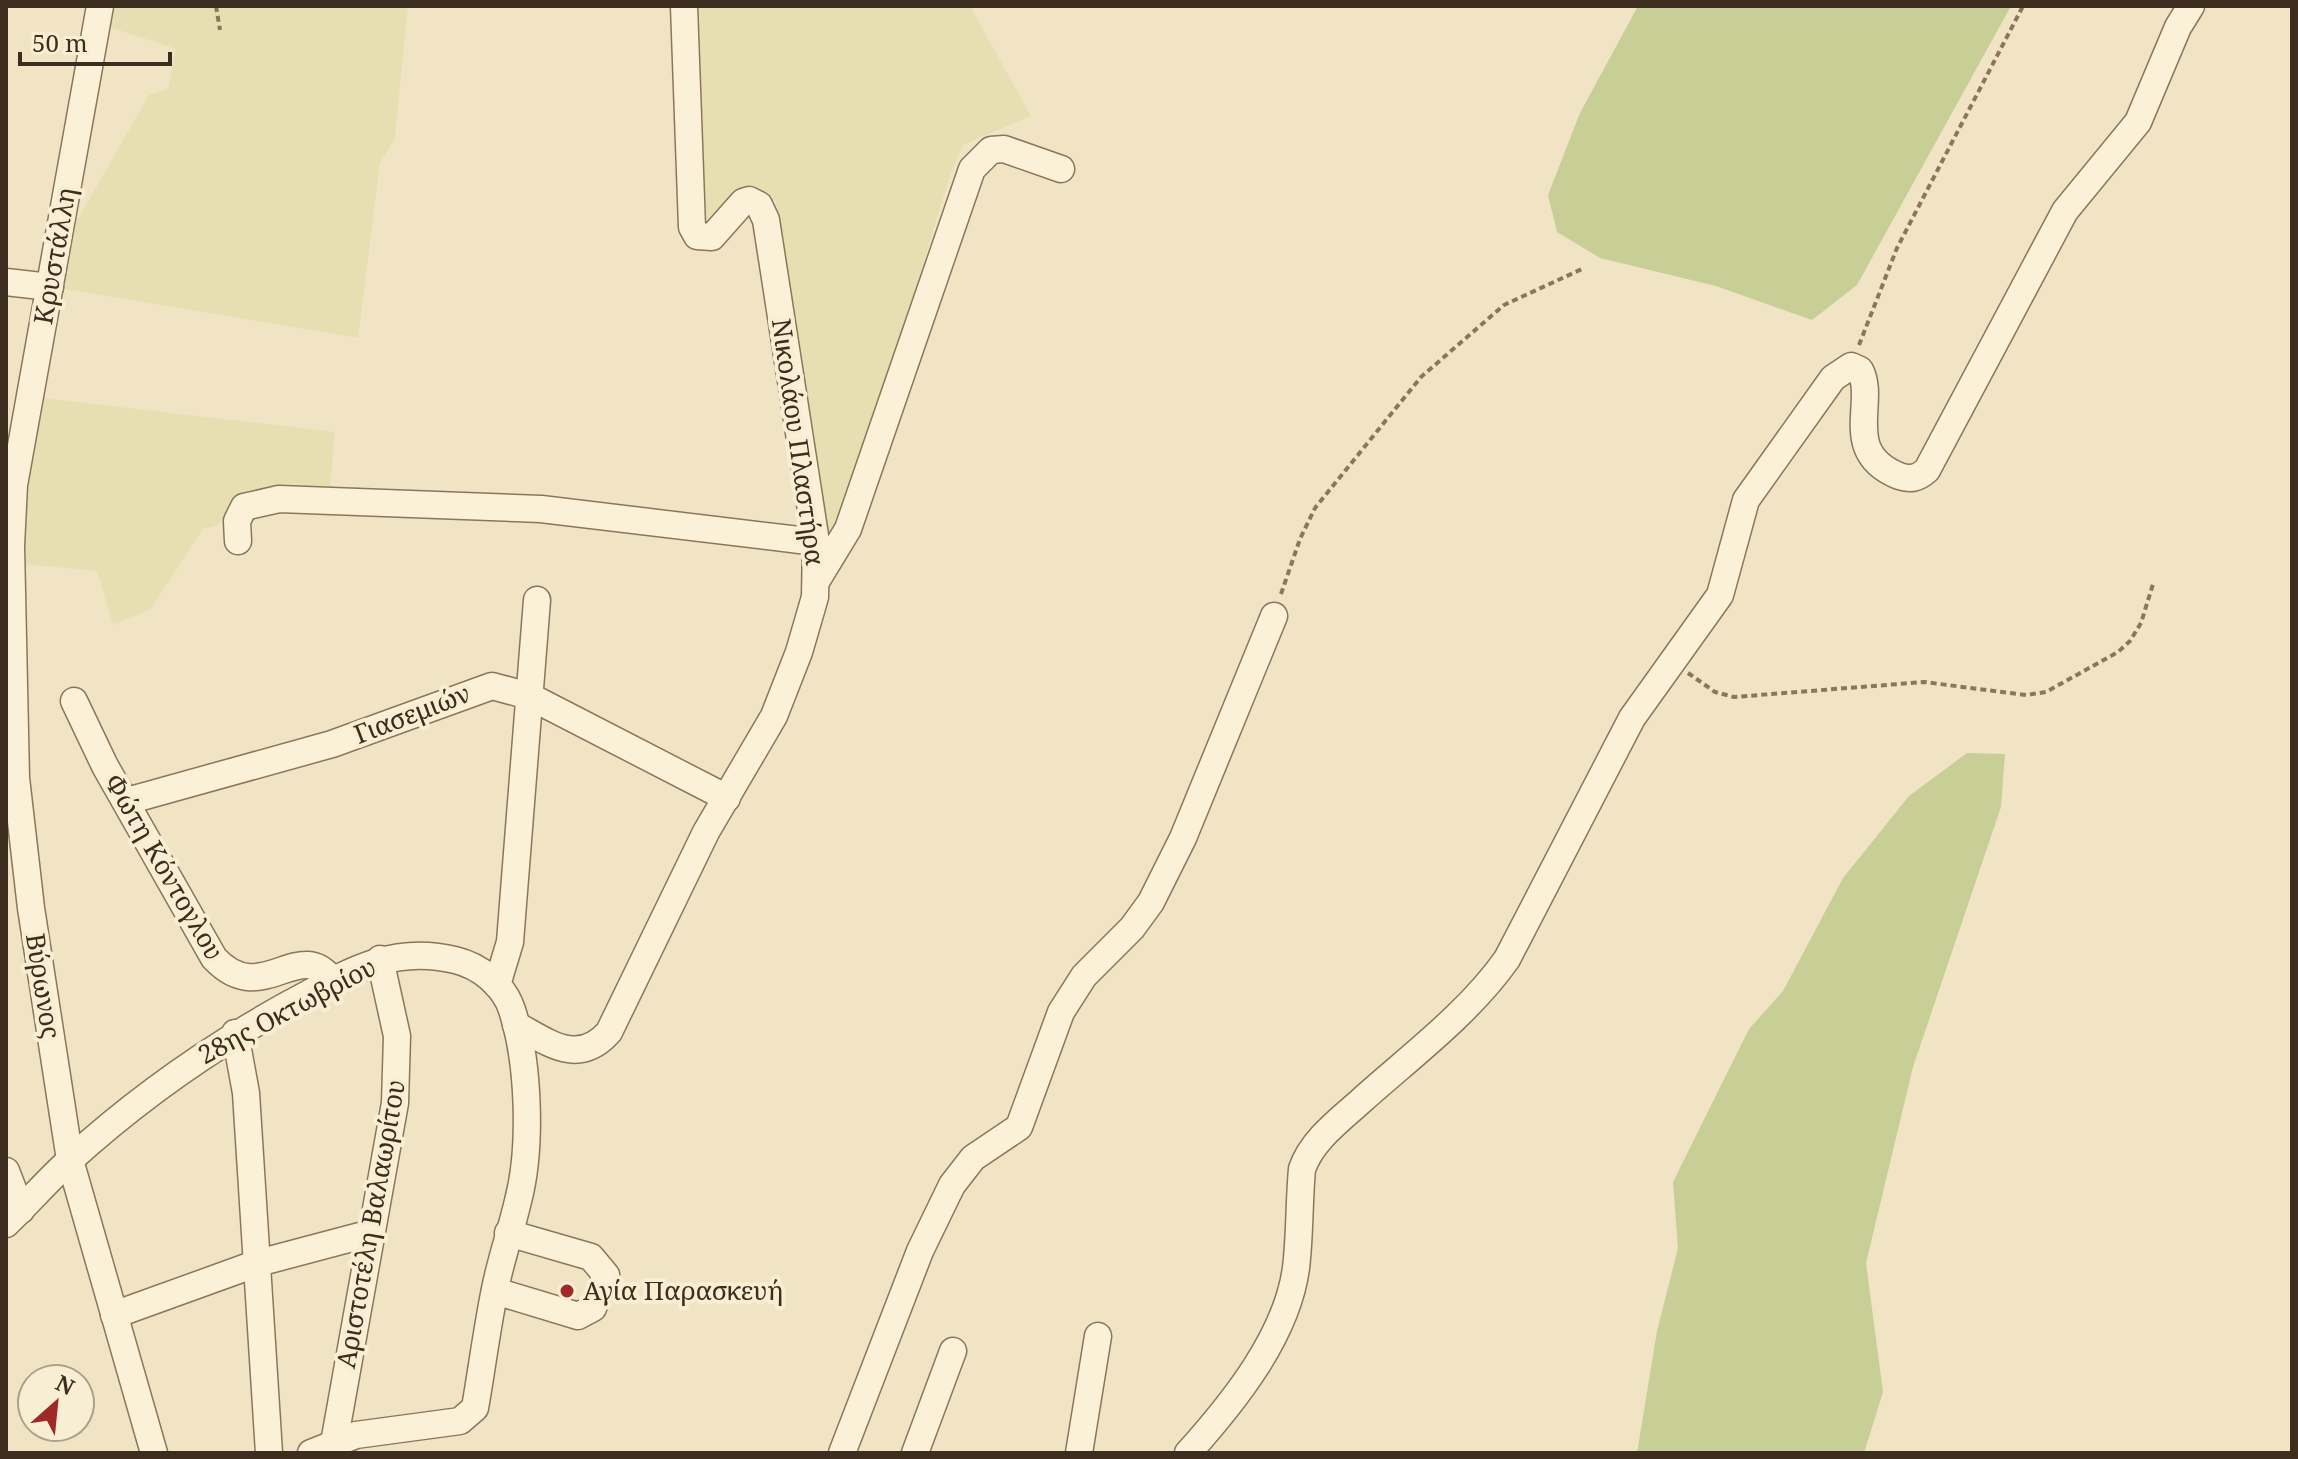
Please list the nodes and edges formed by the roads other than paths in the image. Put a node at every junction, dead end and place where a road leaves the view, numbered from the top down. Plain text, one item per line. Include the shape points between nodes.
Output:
1 (100, 6) edge
2 (684, 6) edge
3 (2191, 6) edge
4 (1061, 169) dead end
5 (6, 282) edge
6 (50, 287) junction
7 (9, 507) edge
8 (238, 541) dead end
9 (816, 542) junction
10 (817, 580) junction
11 (537, 600) dead end
12 (1274, 616) road end
13 (529, 696) junction
14 (74, 701) dead end
15 (727, 798) junction
16 (127, 801) junction
17 (380, 959) junction
18 (332, 980) junction
19 (497, 985) junction
20 (516, 1025) junction
21 (235, 1033) junction
22 (70, 1160) junction
23 (6, 1171) edge
24 (14, 1217) edge
25 (371, 1233) junction
26 (508, 1233) junction
27 (258, 1263) junction
28 (495, 1291) junction
29 (114, 1315) junction
30 (1098, 1336) dead end
31 (953, 1351) dead end
32 (343, 1446) edge
33 (154, 1453) edge
34 (269, 1453) edge
35 (842, 1453) edge
36 (915, 1453) edge
37 (1079, 1453) edge
38 (1188, 1453) edge

1 - 6 street, Κρυστάλλη
2 - 9 street, Νικολάου Πλαστήρα via 693,232 712,237 747,200 762,209
3 - 38 street via 2138,122 2065,211 1927,470 1909,479 1873,455 1863,431 1865,382 1860,370 1851,366 1833,378 1755,485 1720,595 1632,718 1495,977 1306,1156 1290,1292 1282,1316 1234,1402
4 - 10 street via 1004,149 991,150 972,169 848,529
5 - 6 street
6 - 7 street, Κρυστάλλη
7 - 22 street, Βύρωνος via 16,778
8 - 9 street via 237,521 244,507 279,499 541,509
9 - 10 street, Νικολάου Πλαστήρα
10 - 15 street, Νικολάου Πλαστήρα via 788,683
11 - 13 street
12 - 35 street via 1183,838 1151,902 1066,1003 1019,1127 973,1158 952,1185 920,1251
13 - 15 street, Γιασεμιών
13 - 16 street, Γιασεμιών via 482,687 355,736
13 - 19 street via 510,942
14 - 16 street, Φώτη Κόντογλου
15 - 20 street, Νικολάου Πλαστήρα via 604,1038 587,1049 567,1051
16 - 18 street, Φώτη Κόντογλου via 199,937 221,965 233,975 249,978 304,963
17 - 18 street, 28ης Οκτωβρίου
17 - 19 street, 28ης Οκτωβρίου via 443,958 474,967
17 - 25 street, Αριστοτέλη Βαλαωρίτου via 399,1053
18 - 21 street, 28ης Οκτωβρίου
19 - 20 street
20 - 26 street via 524,1077 525,1147
21 - 22 street, 28ης Οκτωβρίου via 157,1087
21 - 27 street via 246,1093
22 - 24 street, 28ης Οκτωβρίου
22 - 29 street, Βύρωνος
23 - 24 street
25 - 27 street
25 - 32 street, Αριστοτέλη Βαλαωρίτου
26 - 28 street
26 - 28 street via 591,1257 606,1275 593,1308 578,1316
27 - 29 street
27 - 34 street
28 - 32 street via 471,1414 460,1421
29 - 33 street, Βύρωνος
30 - 37 street
31 - 36 street

